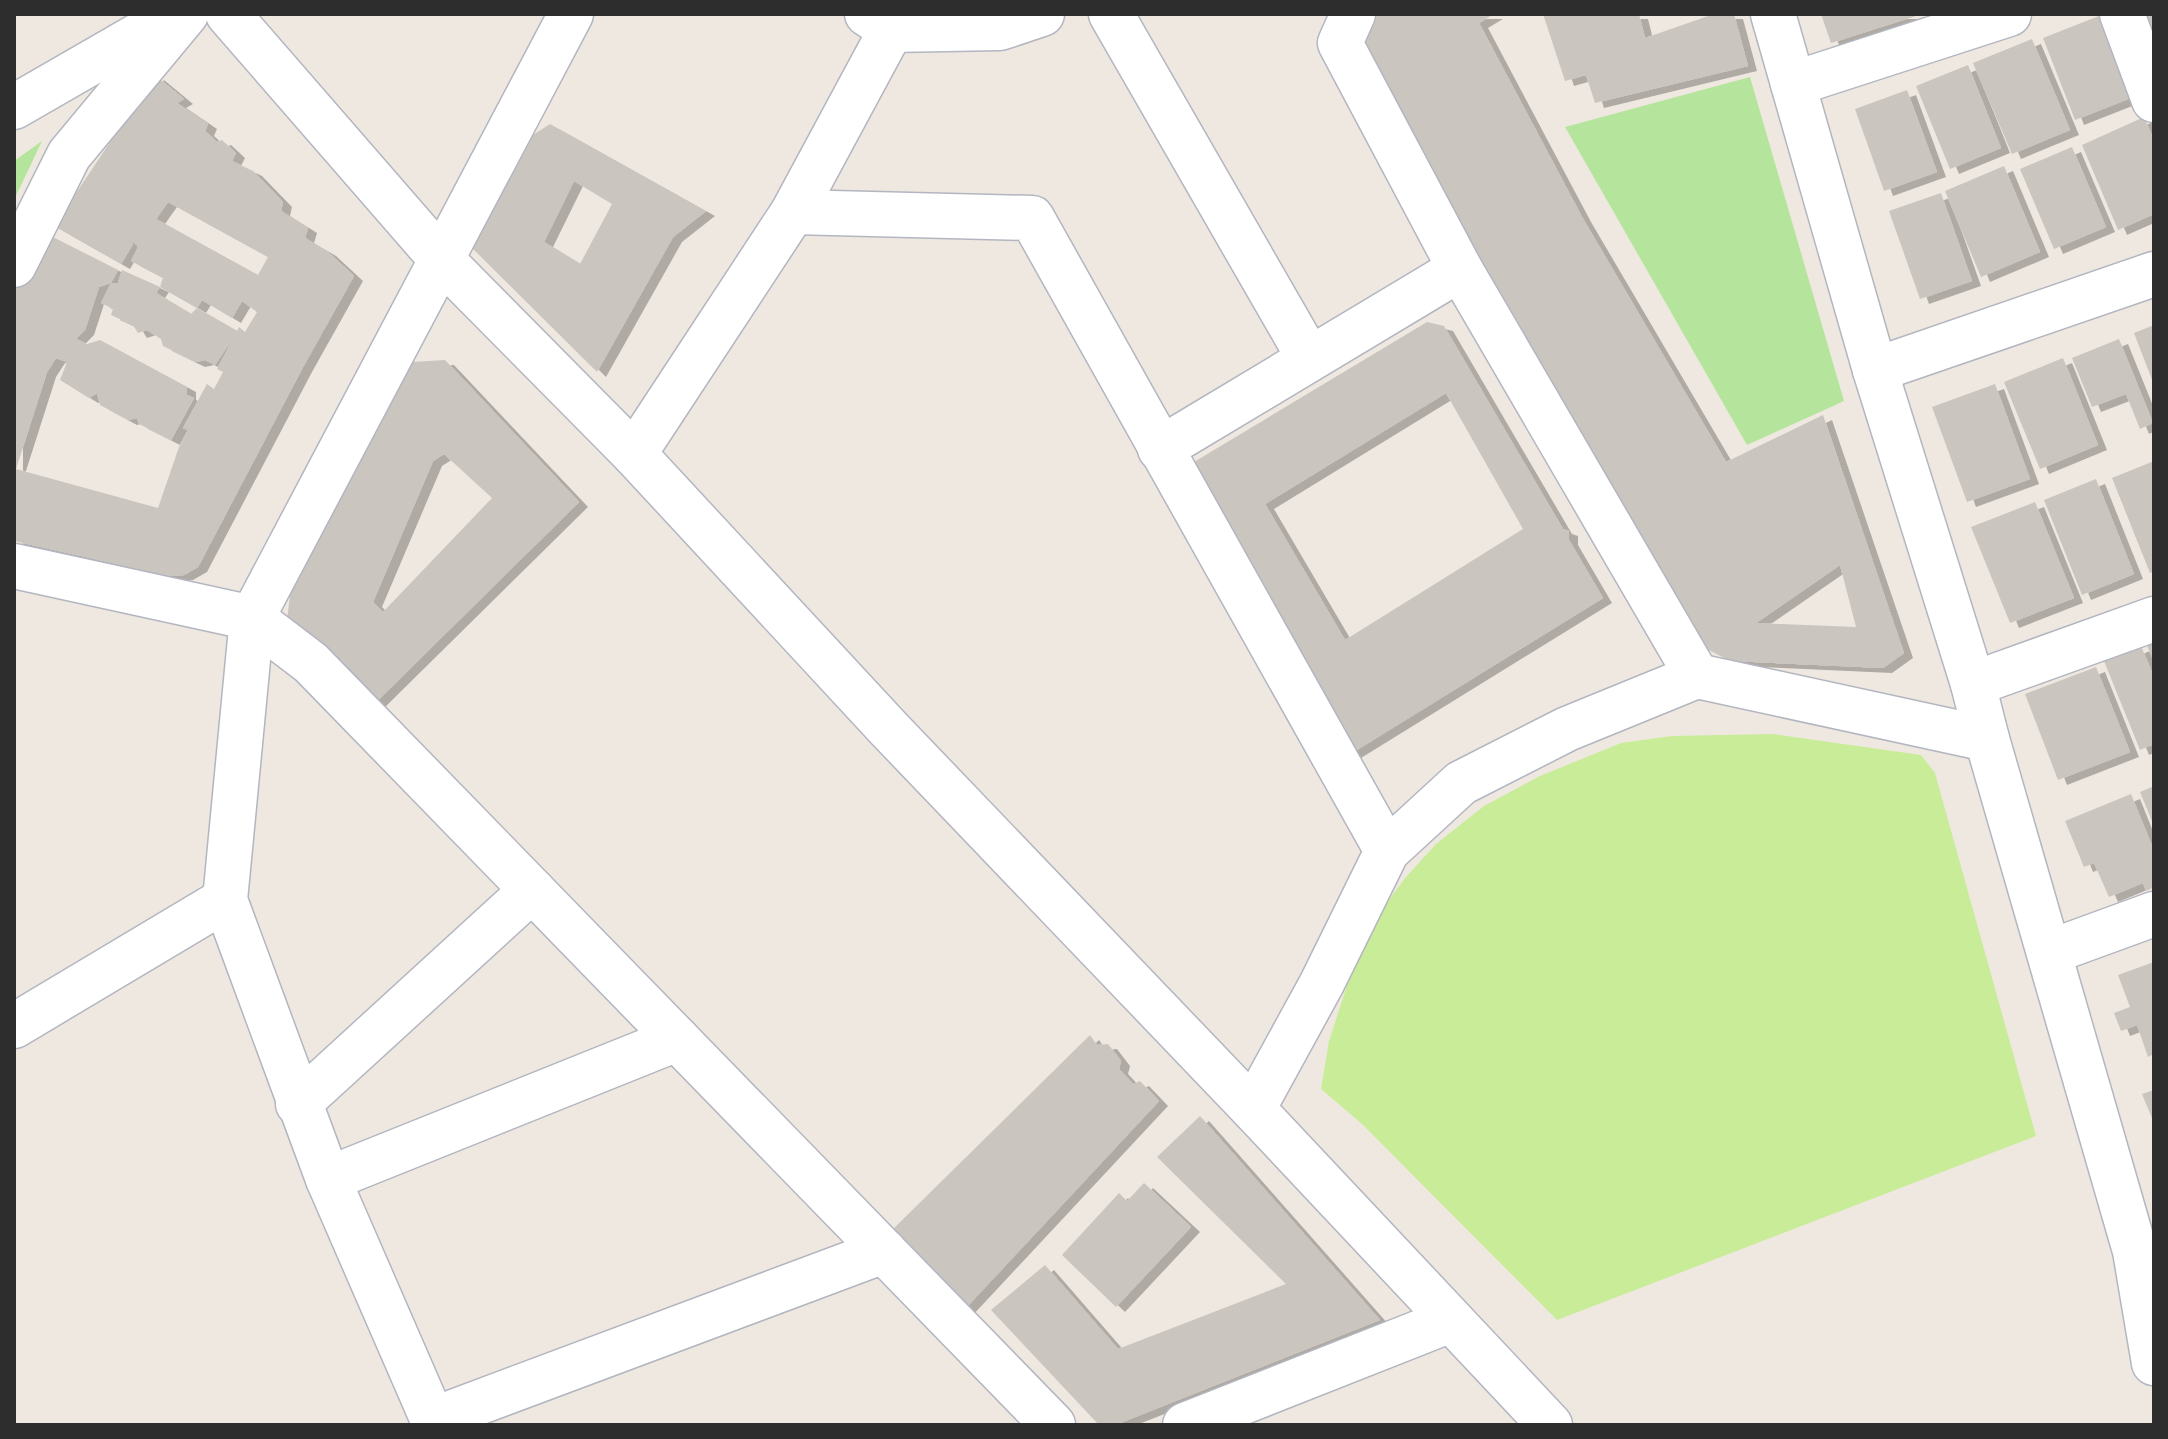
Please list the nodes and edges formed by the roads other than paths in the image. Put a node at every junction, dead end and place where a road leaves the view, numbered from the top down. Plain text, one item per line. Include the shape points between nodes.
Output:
1 (174, 14) edge
2 (186, 14) edge
3 (228, 14) edge
4 (571, 14) edge
5 (1042, 14) edge
6 (1111, 14) edge
7 (1353, 14) edge
8 (1773, 14) edge
9 (2009, 14) edge
10 (2122, 14) edge
11 (879, 22) edge
12 (1793, 84) junction
13 (2154, 100) edge
14 (14, 107) edge
15 (793, 212) junction
16 (441, 259) junction
17 (14, 265) edge
18 (1460, 269) junction
19 (2154, 274) edge
20 (1309, 358) junction
21 (1875, 370) junction
22 (1160, 449) junction
23 (634, 454) junction
24 (14, 566) edge
25 (252, 618) junction
26 (2154, 619) edge
27 (1697, 676) junction
28 (1973, 684) junction
29 (1987, 739) junction
30 (1387, 851) junction
31 (532, 890) junction
32 (225, 900) junction
33 (2154, 914) edge
34 (2050, 952) junction
35 (14, 1024) edge
36 (677, 1039) junction
37 (298, 1104) junction
38 (1253, 1109) junction
39 (328, 1179) junction
40 (2144, 1247) edge
41 (884, 1251) junction
42 (1451, 1320) junction
43 (2154, 1363) edge
44 (433, 1422) edge
45 (1053, 1425) edge
46 (1185, 1425) edge
47 (1550, 1425) edge

1 - 14 street
2 - 17 street via 69,155
3 - 16 street
4 - 16 street
5 - 11 street via 1000,28
6 - 20 street
7 - 18 street via 1340,43
8 - 12 street
9 - 12 street
10 - 13 street
11 - 15 street
12 - 21 street
15 - 22 street via 1032,218
15 - 23 street
16 - 23 street
16 - 25 street
18 - 20 street
18 - 27 street
19 - 21 street
20 - 22 street
21 - 28 street
22 - 30 street
23 - 38 street
24 - 25 street
25 - 31 street via 311,663
25 - 32 street
26 - 28 street
27 - 29 street
27 - 30 street via 1567,729 1461,783
28 - 29 street
29 - 34 street
30 - 38 street
31 - 36 street
31 - 37 street
32 - 35 street
32 - 37 street
33 - 34 street
34 - 40 street
36 - 39 street
36 - 41 street
37 - 39 street
38 - 42 street
39 - 44 street
40 - 43 street
41 - 44 street
41 - 45 street
42 - 46 street
42 - 47 street

